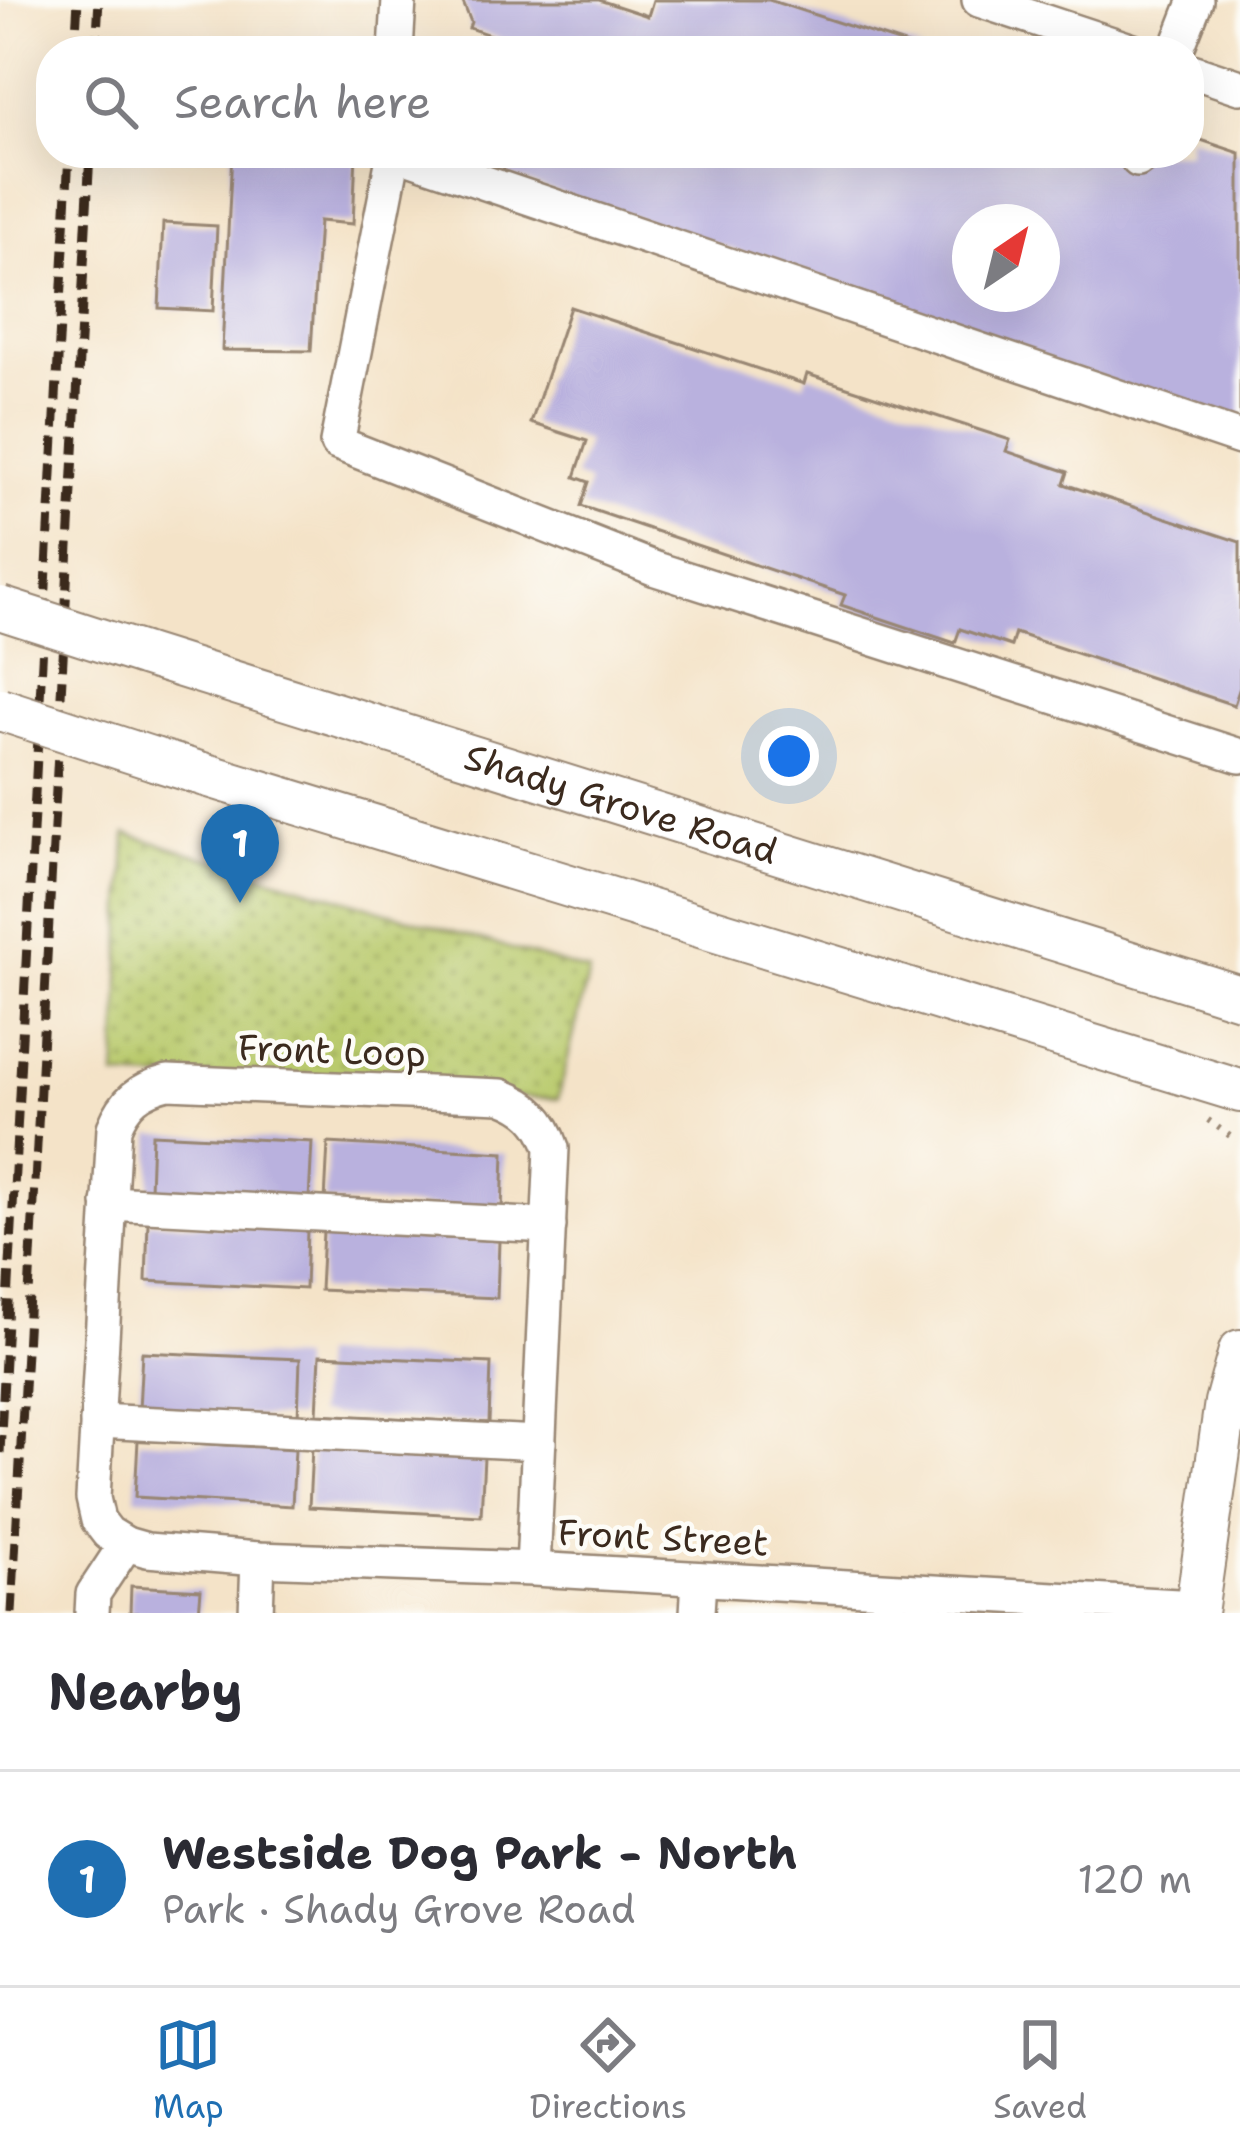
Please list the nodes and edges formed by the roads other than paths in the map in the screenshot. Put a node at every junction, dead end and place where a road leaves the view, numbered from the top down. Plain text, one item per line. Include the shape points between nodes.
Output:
1 (399, 0) edge
2 (979, 0) edge
3 (397, 36) edge
4 (1087, 36) edge
5 (1204, 75) edge
6 (1240, 87) edge
7 (393, 168) edge
8 (440, 168) edge
9 (1240, 438) edge
10 (0, 608) edge
11 (0, 709) edge
12 (1240, 756) edge
13 (1240, 997) edge
14 (1240, 1091) edge
15 (110, 1203) junction
16 (548, 1226) junction
17 (1240, 1351) edge
18 (97, 1421) junction
19 (539, 1443) junction
20 (127, 1544) junction
21 (258, 1559) junction
22 (533, 1569) junction
23 (698, 1579) junction
24 (1196, 1610) edge
25 (92, 1613) edge
26 (256, 1613) edge
27 (697, 1613) edge

1 - 3 street
2 - 4 street
5 - 6 street
7 - 12 street via 337,443 656,569
8 - 9 street
10 - 13 main road, Shady Grove Road, bridge
11 - 14 main road, bridge
15 - 16 street
15 - 16 street, Front Loop via 113,1128 148,1087 501,1096 545,1128 552,1148
15 - 18 street, Front Loop
16 - 19 street, Front Loop
17 - 24 main road
18 - 19 street
18 - 20 street, Front Loop via 92,1498 98,1520
19 - 22 street, Front Loop
20 - 21 street, Front Street
20 - 25 street via 93,1594
21 - 22 street, Front Street
21 - 26 street
22 - 23 street, Front Street
23 - 24 street, Front Street
23 - 27 street

